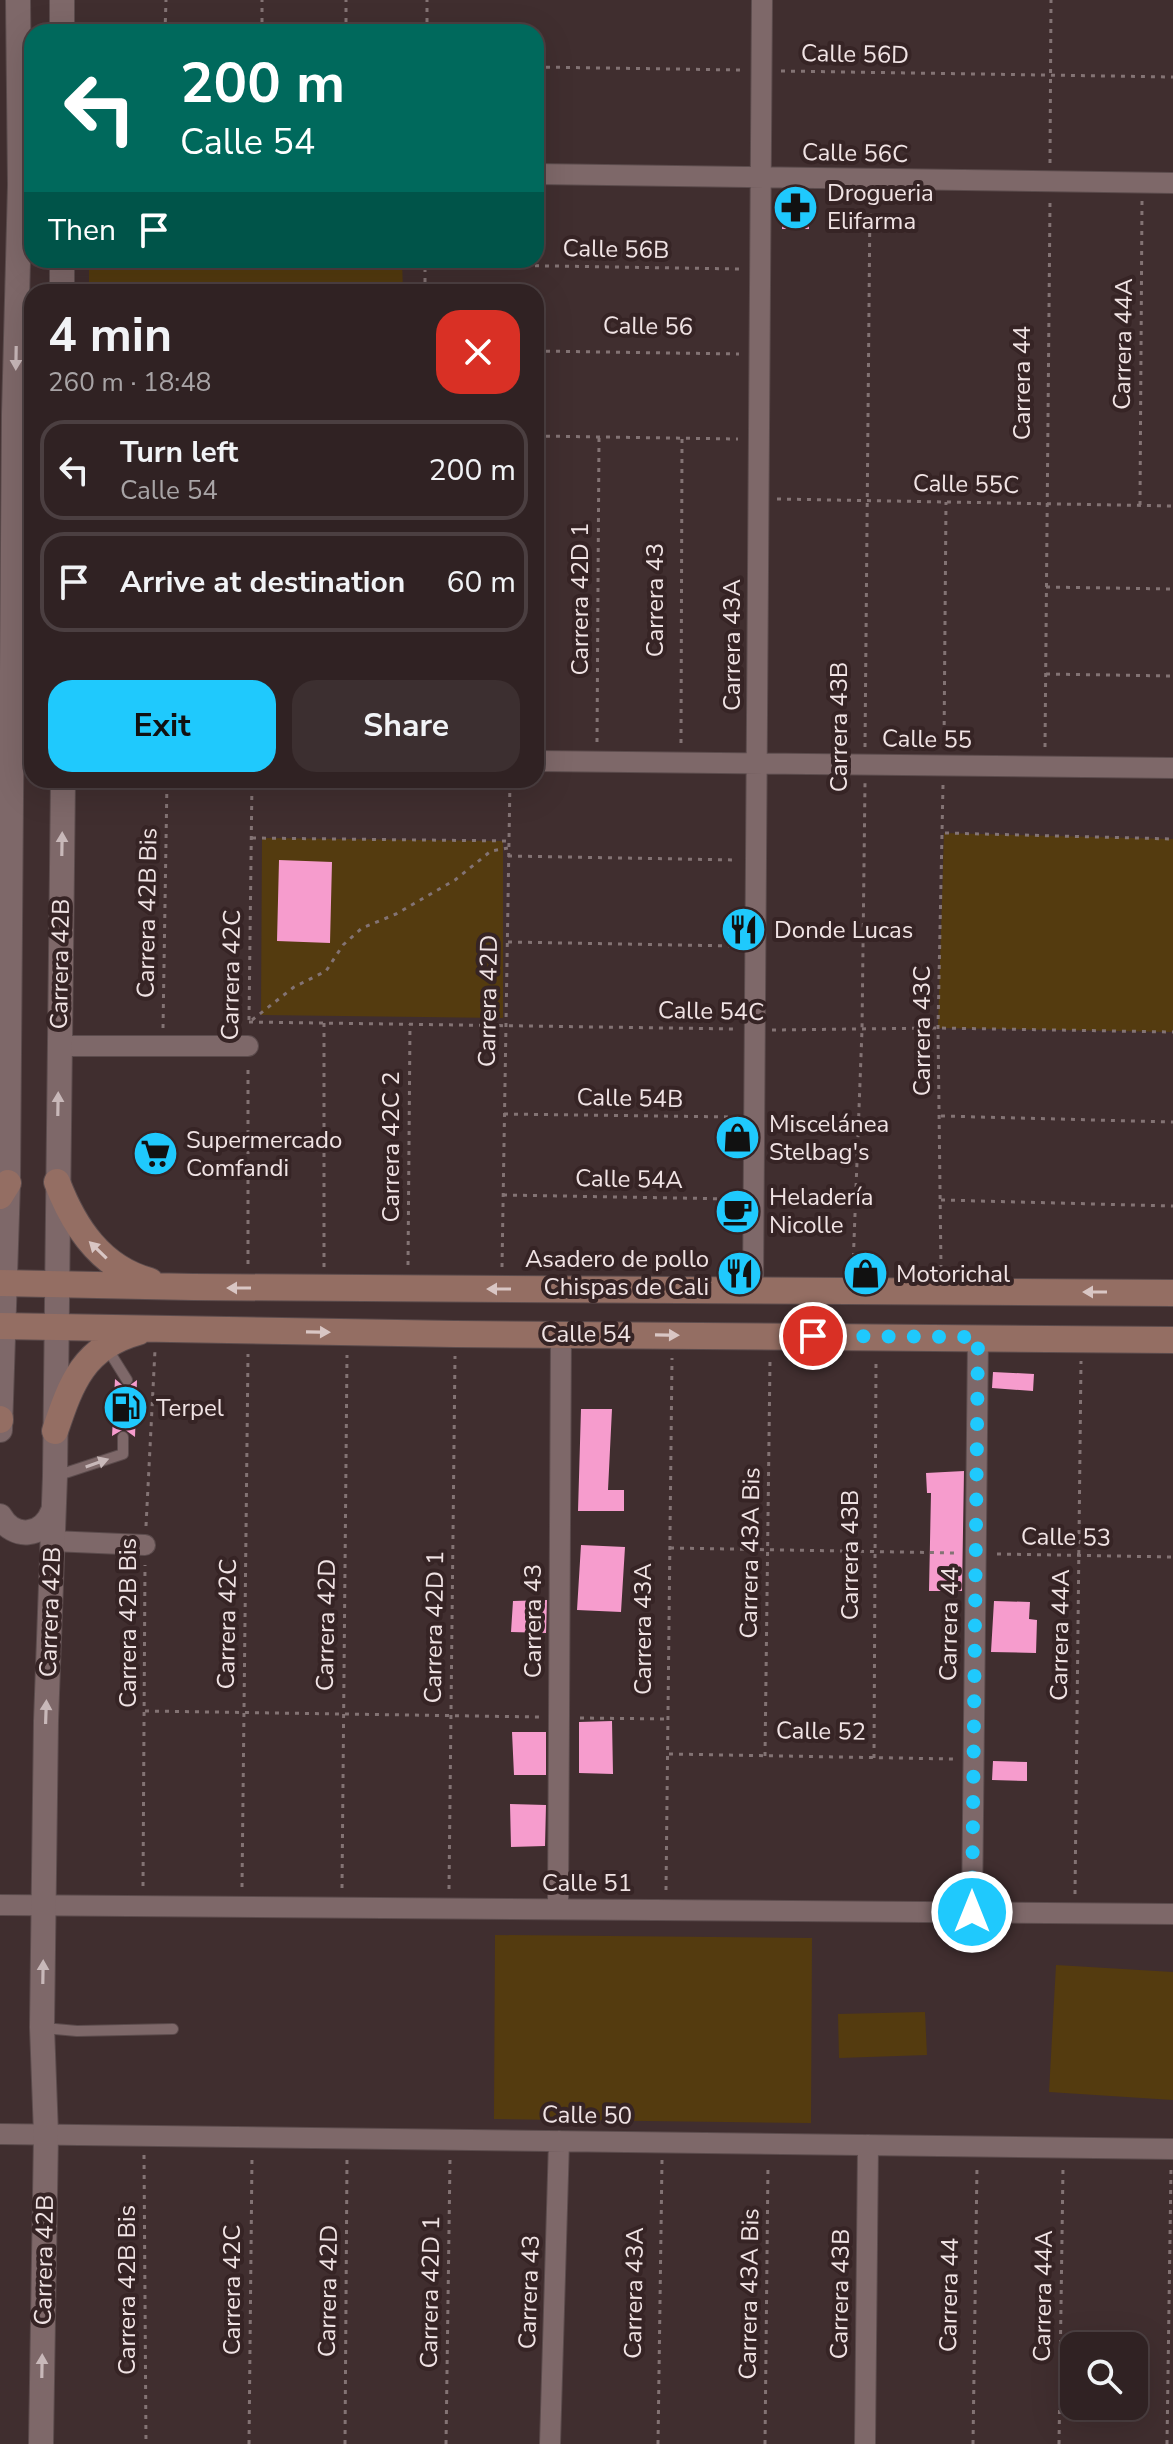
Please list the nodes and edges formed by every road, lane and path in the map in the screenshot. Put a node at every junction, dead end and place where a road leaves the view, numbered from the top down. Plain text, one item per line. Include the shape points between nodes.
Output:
1 (18, 0) edge
2 (62, 0) edge
3 (166, 0) edge
4 (262, 0) edge
5 (346, 0) edge
6 (427, 0) edge
7 (762, 0) edge
8 (1051, 0) edge
9 (62, 24) edge
10 (165, 24) edge
11 (262, 24) edge
12 (346, 24) edge
13 (427, 24) edge
14 (544, 67) edge
15 (761, 71) junction
16 (1051, 75) junction
17 (1173, 77) edge
18 (544, 174) edge
19 (760, 178) junction
20 (870, 179) junction
21 (1050, 181) junction
22 (1143, 183) junction
23 (1173, 183) edge
24 (544, 264) edge
25 (759, 269) junction
26 (544, 351) edge
27 (759, 354) junction
28 (7, 396) edge
29 (544, 436) edge
30 (599, 437) junction
31 (682, 438) junction
32 (758, 439) junction
33 (757, 499) junction
34 (867, 501) junction
35 (946, 502) junction
36 (1047, 504) junction
37 (1140, 505) junction
38 (1173, 506) edge
39 (1046, 587) junction
40 (1173, 589) edge
41 (1046, 674) junction
42 (1173, 676) edge
43 (6, 753) edge
44 (544, 761) edge
45 (597, 762) junction
46 (681, 763) junction
47 (759, 763) junction
48 (865, 765) junction
49 (944, 766) junction
50 (1045, 767) junction
51 (1173, 768) edge
52 (63, 788) edge
53 (167, 788) edge
54 (252, 788) edge
55 (510, 788) edge
56 (944, 833) junction
57 (250, 838) junction
58 (1173, 839) edge
59 (508, 841) junction
60 (508, 848) junction
61 (508, 856) junction
62 (757, 860) junction
63 (507, 942) junction
64 (756, 946) junction
65 (4, 1018) edge
66 (249, 1022) junction
67 (324, 1023) junction
68 (410, 1024) junction
69 (505, 1026) junction
70 (938, 1028) junction
71 (755, 1030) junction
72 (862, 1030) junction
73 (1173, 1032) edge
74 (59, 1046) junction
75 (163, 1046) junction
76 (248, 1046) junction
77 (504, 1114) junction
78 (939, 1116) junction
79 (754, 1117) junction
80 (1173, 1122) edge
81 (57, 1182) junction
82 (4, 1189) edge
83 (503, 1195) junction
84 (754, 1199) junction
85 (941, 1200) junction
86 (1173, 1206) edge
87 (248, 1267) dead end
88 (408, 1270) dead end
89 (502, 1270) dead end
90 (324, 1271) dead end
91 (942, 1273) dead end
92 (853, 1275) dead end
93 (2, 1283) edge
94 (55, 1284) junction
95 (193, 1287) junction
96 (753, 1290) junction
97 (1173, 1293) edge
98 (1, 1326) edge
99 (55, 1327) junction
100 (561, 1334) junction
101 (156, 1336) junction
102 (978, 1337) junction
103 (1173, 1340) edge
104 (248, 1342) dead end
105 (348, 1344) dead end
106 (106, 1346) junction
107 (455, 1346) dead end
108 (672, 1349) dead end
109 (770, 1351) dead end
110 (877, 1353) dead end
111 (1081, 1356) dead end
112 (127, 1380) dead end
113 (0, 1420) edge
114 (0, 1430) edge
115 (55, 1431) junction
116 (123, 1437) dead end
117 (55, 1476) junction
118 (53, 1511) junction
119 (0, 1516) edge
120 (52, 1541) junction
121 (145, 1545) junction
122 (670, 1548) junction
123 (767, 1550) junction
124 (876, 1552) junction
125 (977, 1554) junction
126 (1079, 1556) junction
127 (1173, 1557) edge
128 (145, 1711) junction
129 (244, 1712) junction
130 (344, 1714) junction
131 (451, 1716) junction
132 (558, 1717) junction
133 (668, 1719) junction
134 (667, 1754) junction
135 (765, 1756) junction
136 (874, 1758) junction
137 (973, 1759) junction
138 (0, 1905) edge
139 (44, 1905) junction
140 (143, 1906) junction
141 (242, 1906) junction
142 (342, 1908) junction
143 (449, 1908) junction
144 (558, 1909) junction
145 (666, 1910) junction
146 (972, 1912) junction
147 (1075, 1913) junction
148 (1173, 1914) edge
149 (42, 2027) junction
150 (173, 2029) dead end
151 (0, 2134) edge
152 (46, 2134) junction
153 (144, 2136) junction
154 (252, 2137) junction
155 (347, 2138) junction
156 (450, 2139) junction
157 (559, 2141) junction
158 (662, 2142) junction
159 (769, 2144) junction
160 (868, 2145) junction
161 (977, 2146) junction
162 (1063, 2148) junction
163 (1172, 2149) edge
164 (41, 2444) edge
165 (146, 2444) edge
166 (249, 2444) edge
167 (345, 2444) edge
168 (446, 2444) edge
169 (550, 2444) edge
170 (658, 2444) edge
171 (765, 2444) edge
172 (865, 2444) edge
173 (973, 2444) edge
174 (1059, 2444) edge
175 (1167, 2444) edge

1 -> 28 street via 20,185
2 - 9 street
3 - 10 path
4 - 11 path
5 - 12 path
6 - 13 path
7 - 15 street, Carrera 43A
8 - 16 path, Carrera 44
14 - 15 path, Calle 56D
15 - 16 path, Calle 56D
15 - 19 street, Carrera 43A
16 - 17 path, Calle 56D
16 - 21 path, Carrera 44
18 - 19 street, Calle 56C
19 - 20 street, Calle 56C
19 - 25 street, Carrera 43A
20 - 21 street, Calle 56C
20 - 34 path, Carrera 43B
21 - 22 street, Calle 56C
21 - 36 path, Carrera 44
22 - 23 street, Calle 56C
22 - 37 path, Carrera 44A
24 - 25 path, Calle 56B
25 - 27 street, Carrera 43A
26 - 27 path, Calle 56
27 - 32 street, Carrera 43A
28 - 43 street
29 - 30 path
30 - 31 path
30 - 45 path, Carrera 42D 1
31 - 32 path
31 - 46 path, Carrera 43
32 - 33 street, Carrera 43A
33 - 34 path, Calle 55C
33 - 47 street, Carrera 43A
34 - 35 path, Calle 55C
34 - 48 path, Carrera 43B
35 - 36 path, Calle 55C
35 - 49 path, Carrera 43C
36 - 37 path, Calle 55C
36 - 39 path, Carrera 44
37 - 38 path, Calle 55C
39 - 40 path
39 - 41 path, Carrera 44
41 - 42 path
41 - 50 path, Carrera 44
43 - 65 street
44 - 45 street, Calle 55
45 - 46 street, Calle 55
46 - 47 street, Calle 55
47 - 48 street, Calle 55
47 - 62 street, Carrera 43A
48 - 49 street, Calle 55
48 - 72 path, Carrera 43B
49 - 50 street, Calle 55
49 - 56 path, Carrera 43C
50 - 51 street, Calle 55
74 -> 52 street, Carrera 42B
53 - 75 path, Carrera 42B Bis
54 - 57 path, Carrera 42C
55 - 59 path, Carrera 42D
56 - 58 path
56 - 70 path, Carrera 43C
57 - 59 path
57 - 66 path, Carrera 42C
59 - 60 path, Carrera 42D
60 - 61 path, Carrera 42D
60 - 66 path via 491,851 455,880 362,928 326,971 294,987
61 - 62 path
61 - 63 path, Carrera 42D
62 - 64 street, Carrera 43A
63 - 64 path
63 - 69 path, Carrera 42D
64 - 71 street, Carrera 43A
65 - 82 street
66 - 67 path, Calle 54C
66 - 76 path, Carrera 42C
67 - 68 path, Calle 54C
67 - 90 path
68 - 69 path, Calle 54C
68 - 88 path, Carrera 42C 2
69 - 71 path, Calle 54C
69 - 77 path, Carrera 42D
70 - 72 path, Calle 54C
70 - 73 path, Calle 54C
70 - 78 path, Carrera 43C
71 - 72 path, Calle 54C
71 - 79 street, Carrera 43A
72 - 92 path, Carrera 43B
74 - 75 street
81 -> 74 street, Carrera 42B
75 - 76 street
76 - 87 path, Carrera 42C
77 - 79 path, Calle 54B
77 - 83 path, Carrera 42D
78 - 80 path
78 - 85 path, Carrera 43C
79 - 84 street, Carrera 43A
81 - 94 street, Carrera 42B
95 -> 81 main road via 142,1279 97,1251 80,1231
82 - 93 street
83 - 84 path, Calle 54A
83 - 89 path, Carrera 42D
84 - 96 street, Carrera 43A
85 - 86 path
85 - 91 path, Carrera 43C
93 - 94 main road, Calle 54
93 - 98 street
94 - 95 main road, Calle 54
94 - 99 street, Carrera 42B
96 -> 95 main road, Calle 54
97 -> 96 main road, Calle 54
98 - 99 main road, Calle 54
98 - 113 street
99 - 101 main road, Calle 54
99 - 115 street, Carrera 42B
101 -> 100 main road, Calle 54
100 -> 102 main road, Calle 54
100 - 132 street, Carrera 43
101 - 106 main road via 130,1334
101 - 121 path, Carrera 42B Bis
102 - 103 main road, Calle 54
102 - 125 street, Carrera 44
104 - 129 path, Carrera 42C
105 - 130 path, Carrera 42D
106 - 112 lane
106 - 115 main road via 75,1377
107 - 131 path, Carrera 42D 1
108 - 122 path, Carrera 43A
109 - 123 path, Carrera 43A Bis
110 - 124 path, Carrera 43B
111 - 126 path, Carrera 44A
113 - 114 street
115 - 117 street, Carrera 42B
117 -> 116 lane via 123,1454
117 - 118 street, Carrera 42B
118 - 119 street via 45,1526 30,1533 13,1531
118 - 120 street, Carrera 42B
120 - 121 street
139 -> 120 street, Carrera 42B
121 - 128 path, Carrera 42B Bis
122 - 123 path, Calle 53
122 - 133 path, Carrera 43A
123 - 124 path, Calle 53
123 - 135 path, Carrera 43A Bis
124 - 125 path, Calle 53
124 - 136 path, Carrera 43B
125 - 126 path, Calle 53
125 - 137 street, Carrera 44
126 - 127 path, Calle 53
126 - 147 path, Carrera 44A
128 - 129 path
128 - 140 path, Carrera 42B Bis
129 - 130 path
129 - 141 path, Carrera 42C
130 - 131 path
130 - 142 path, Carrera 42D
131 - 132 path
131 - 143 path, Carrera 42D 1
132 - 133 path
132 - 144 street, Carrera 43
133 - 134 path, Carrera 43A
134 - 135 path, Calle 52
134 - 145 path, Carrera 43A
135 - 136 path, Calle 52
136 - 137 path, Calle 52
137 - 146 street, Carrera 44
138 - 139 street, Calle 51
139 - 140 street, Calle 51
149 -> 139 street, Carrera 42B
140 - 141 street, Calle 51
141 - 142 street, Calle 51
142 - 143 street, Calle 51
143 - 144 street, Calle 51
144 - 145 street, Calle 51
145 - 146 street, Calle 51
146 - 147 street, Calle 51
147 - 148 street, Calle 51
149 - 150 lane
149 - 152 street, Carrera 42B
151 - 152 street, Calle 50
152 - 153 street, Calle 50
164 -> 152 street, Carrera 42B
153 - 154 street, Calle 50
153 - 165 path, Carrera 42B Bis
154 - 155 street, Calle 50
154 - 166 path, Carrera 42C
155 - 156 street, Calle 50
155 - 167 path, Carrera 42D
156 - 157 street, Calle 50
156 - 168 path, Carrera 42D 1
157 - 158 street, Calle 50
157 - 169 street, Carrera 43
158 - 159 street, Calle 50
158 - 170 path, Carrera 43A
159 - 160 street, Calle 50
159 - 171 path, Carrera 43A Bis
160 - 161 street, Calle 50
160 - 172 street, Carrera 43B
161 - 162 street, Calle 50
161 - 173 path, Carrera 44
162 - 163 street, Calle 50
162 - 174 path, Carrera 44A
163 - 175 path

